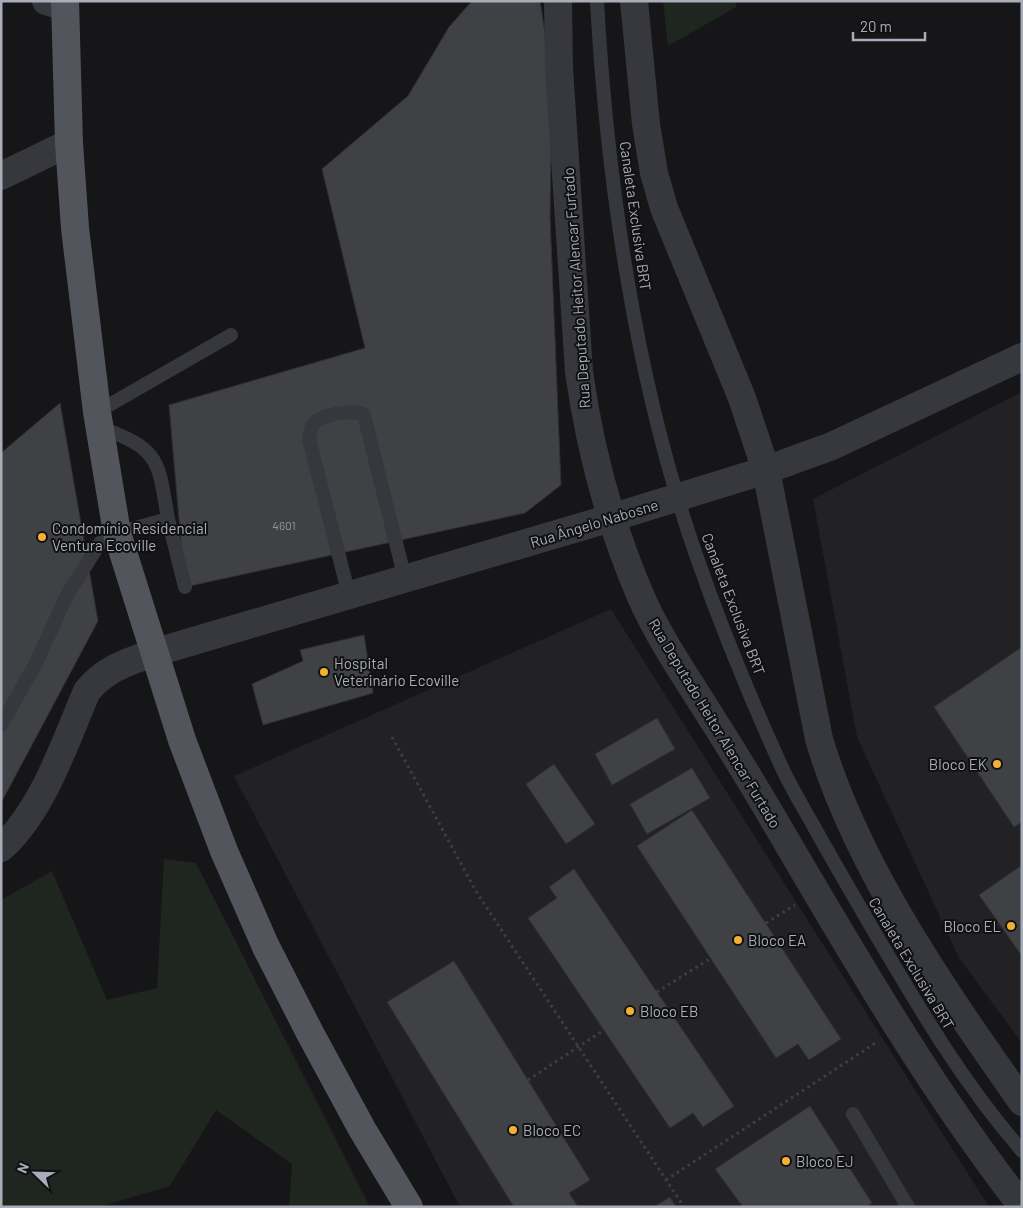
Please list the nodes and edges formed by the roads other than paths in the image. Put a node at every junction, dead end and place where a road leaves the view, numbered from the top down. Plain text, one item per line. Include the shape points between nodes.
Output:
1 (558, 1) edge
2 (597, 1) edge
3 (634, 1) edge
4 (59, 3) edge
5 (69, 143) junction
6 (1, 176) edge
7 (231, 335) dead end
8 (1022, 357) edge
9 (98, 420) junction
10 (766, 470) junction
11 (611, 518) junction
12 (168, 519) junction
13 (117, 533) junction
14 (405, 579) junction
15 (185, 587) dead end
16 (350, 595) junction
17 (153, 653) junction
18 (1, 726) edge
19 (1, 848) edge
20 (1022, 1102) edge
21 (853, 1114) dead end
22 (1022, 1152) edge
23 (1022, 1206) edge
24 (410, 1207) edge
25 (908, 1207) edge

1 - 11 street, Rua Deputado Heitor Alencar Furtado via 559,68 580,372 592,451
2 - 22 lane, Canaleta Exclusiva BRT via 615,187 641,347 661,434 696,554 784,772 950,1058
3 - 10 street via 654,173 664,208 742,398
4 - 5 main road
5 - 6 street
5 - 9 main road via 75,228
7 - 9 lane
8 - 10 street, Rua Ângelo Nabosne via 832,446
9 - 12 lane via 132,439 153,457
9 - 13 main road
10 - 11 street, Rua Ângelo Nabosne
10 - 20 street via 819,739 830,775 900,918 949,998
11 - 14 street, Rua Ângelo Nabosne
11 - 23 street, Rua Deputado Heitor Alencar Furtado via 641,598 664,642 740,763 896,1027
12 - 13 lane
12 - 15 lane
13 - 17 main road
13 - 18 lane via 100,543 72,588
14 - 16 street, Rua Ângelo Nabosne
14 - 16 lane via 364,415 357,411 321,418 312,425 309,439
16 - 17 street, Rua Ângelo Nabosne
17 - 19 street, Rua Ângelo Nabosne via 110,669 92,685 41,794 25,820
17 - 24 main road via 224,851 266,947 357,1120
21 - 25 lane

